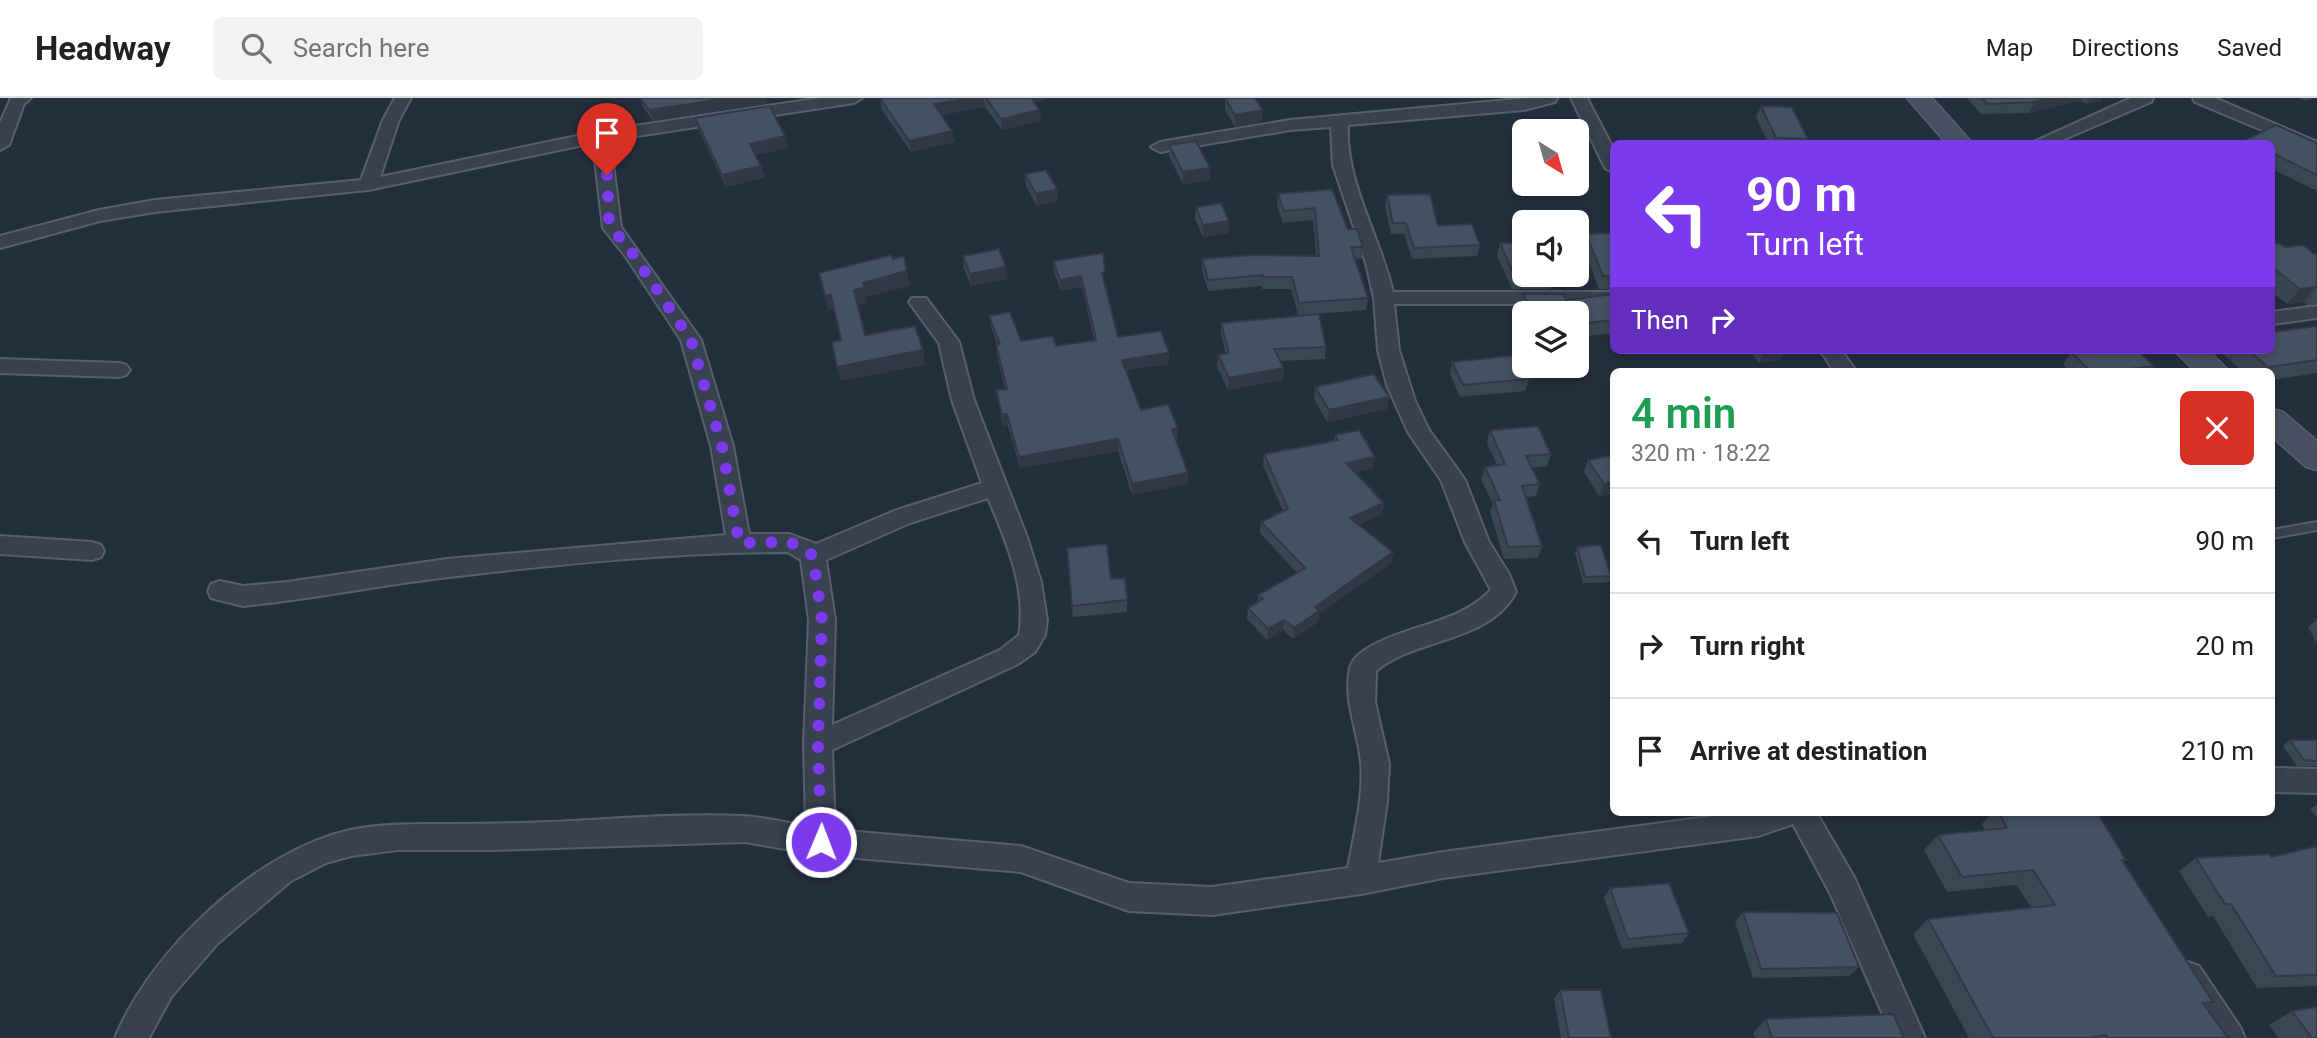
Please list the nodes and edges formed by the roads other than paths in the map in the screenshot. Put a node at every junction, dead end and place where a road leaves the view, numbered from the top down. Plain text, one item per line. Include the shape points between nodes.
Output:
1 (23, 98) edge
2 (403, 98) edge
3 (854, 98) edge
4 (1549, 98) edge
5 (1579, 98) edge
6 (1919, 98) edge
7 (2145, 98) edge
8 (2201, 98) edge
9 (782, 103) edge
10 (1340, 120) junction
11 (601, 136) junction
12 (1957, 140) edge
13 (2046, 140) edge
14 (0, 145) edge
15 (1160, 147) dead end
16 (2317, 148) edge
17 (1610, 160) edge
18 (368, 185) junction
19 (0, 242) edge
20 (1384, 298) junction
21 (1610, 298) edge
22 (919, 302) dead end
23 (2317, 312) edge
24 (2275, 318) edge
25 (2194, 354) edge
26 (0, 366) edge
27 (2210, 368) edge
28 (118, 370) dead end
29 (2275, 423) edge
30 (2317, 459) edge
31 (995, 488) junction
32 (2317, 526) edge
33 (2275, 533) edge
34 (739, 543) junction
35 (0, 545) edge
36 (92, 551) dead end
37 (813, 556) junction
38 (220, 591) dead end
39 (818, 744) junction
40 (2275, 780) edge
41 (2317, 780) edge
42 (1780, 816) edge
43 (1803, 816) edge
44 (821, 842) junction
45 (1361, 880) junction
46 (2172, 951) edge
47 (131, 1038) edge
48 (1909, 1038) edge
49 (2229, 1038) edge

1 - 14 street via 17,101
2 - 18 street
3 - 9 street
4 - 10 street via 1524,105
5 - 17 street
6 - 12 main road
7 - 13 street
8 - 16 street
9 - 11 street
10 - 15 street
10 - 20 street via 1338,145 1344,183 1365,228
11 - 18 street
11 - 34 street via 612,228 691,340 722,446
18 - 19 street via 155,206
20 - 21 street
20 - 45 street via 1390,354 1403,396 1418,431 1452,479 1504,592 1496,603 1456,628 1376,653 1363,667 1362,702 1375,764
22 - 31 street via 948,342 960,391
23 - 24 street
25 - 27 main road
26 - 28 street
29 - 30 main road
31 - 37 street via 869,528
31 - 39 street via 1034,602 1032,636 1009,657
32 - 33 lane
34 - 37 street via 789,542
34 - 38 street via 447,568 265,594
35 - 36 street
37 - 39 street via 822,620
39 - 44 street
40 - 41 street
42 - 45 street via 1758,823
43 - 48 street via 1843,887
44 - 45 street via 1021,859 1129,897 1212,901
44 - 47 street via 745,829 397,836 341,846 281,872 207,933 160,986
46 - 49 street

